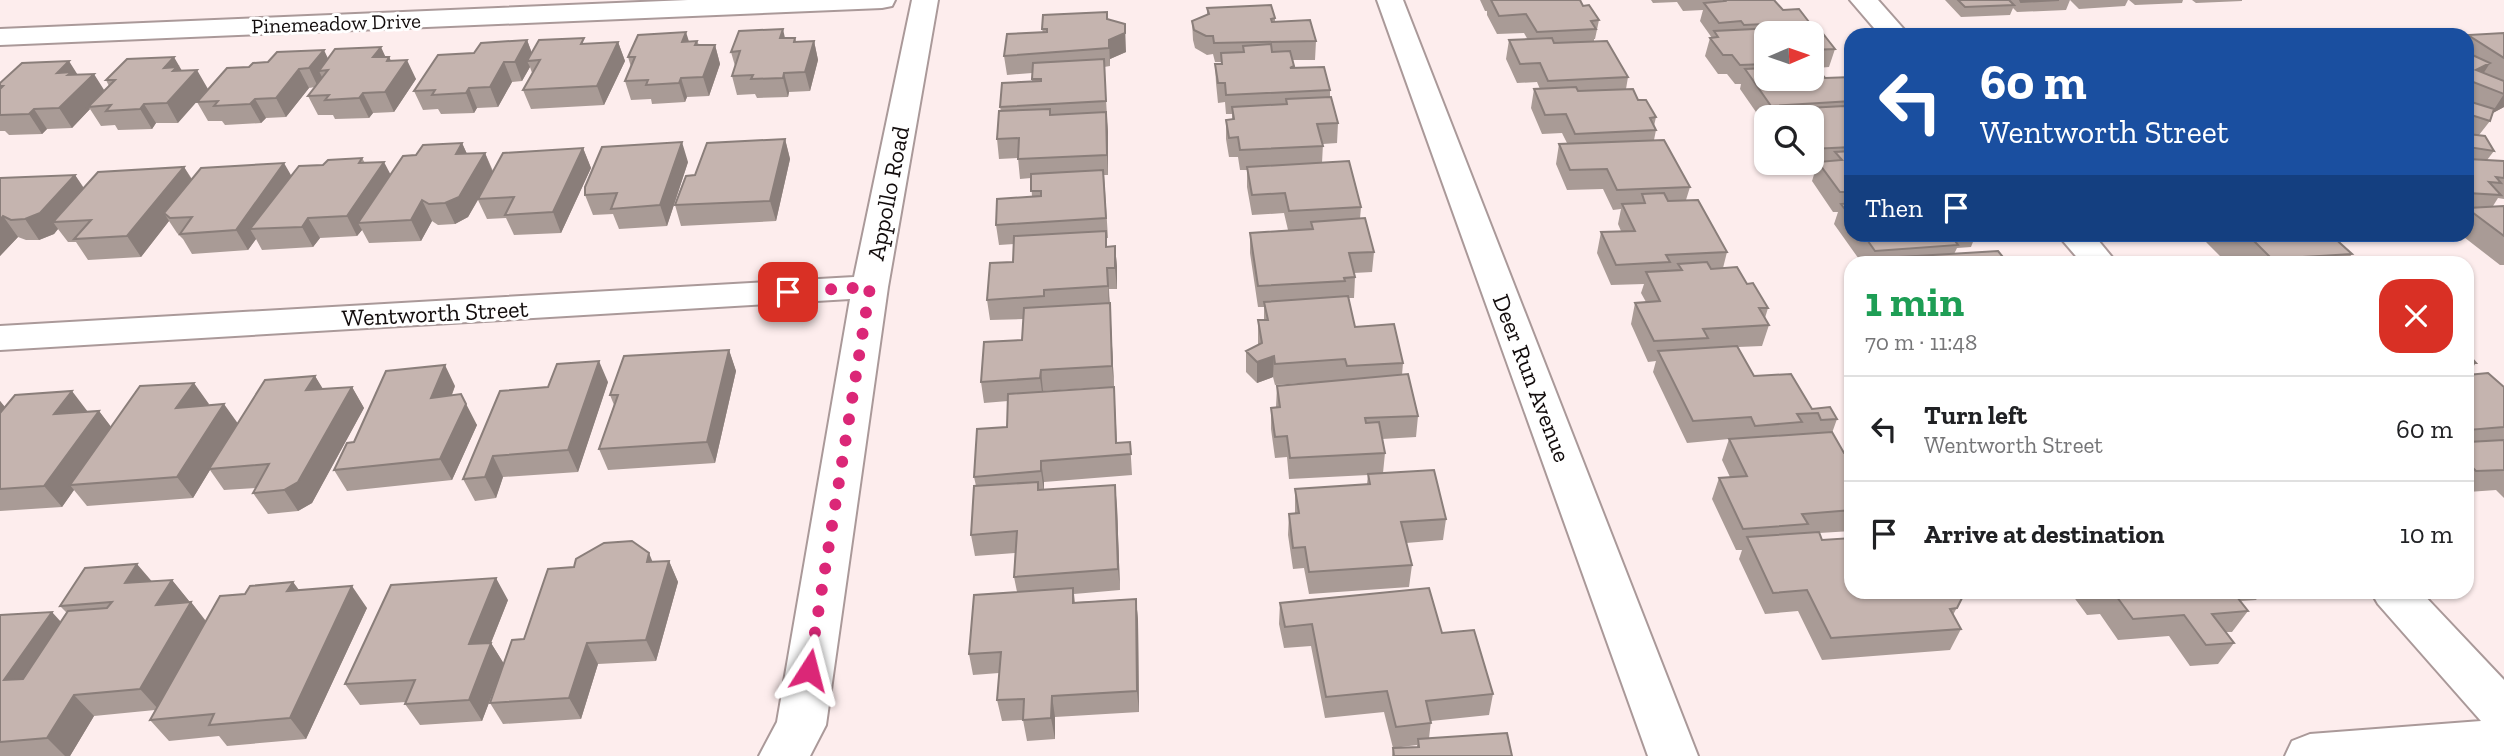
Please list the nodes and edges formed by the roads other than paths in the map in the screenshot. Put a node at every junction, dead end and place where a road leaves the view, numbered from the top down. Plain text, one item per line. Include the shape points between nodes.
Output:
1 (882, 0) edge
2 (925, 0) edge
3 (1390, 0) edge
4 (1863, 0) edge
5 (1889, 28) edge
6 (0, 37) edge
7 (2081, 242) edge
8 (2094, 256) edge
9 (870, 287) junction
10 (0, 338) edge
11 (2401, 599) edge
12 (2504, 713) edge
13 (2504, 740) edge
14 (784, 756) edge
15 (1673, 756) edge
16 (2310, 756) edge

1 - 6 street, Pinemeadow Drive
2 - 9 street, Appollo Road
3 - 15 street, Deer Run Avenue
4 - 5 street
7 - 8 street
9 - 10 street, Wentworth Street
9 - 14 street, Appollo Road via 801,725
11 - 12 street
13 - 16 street

